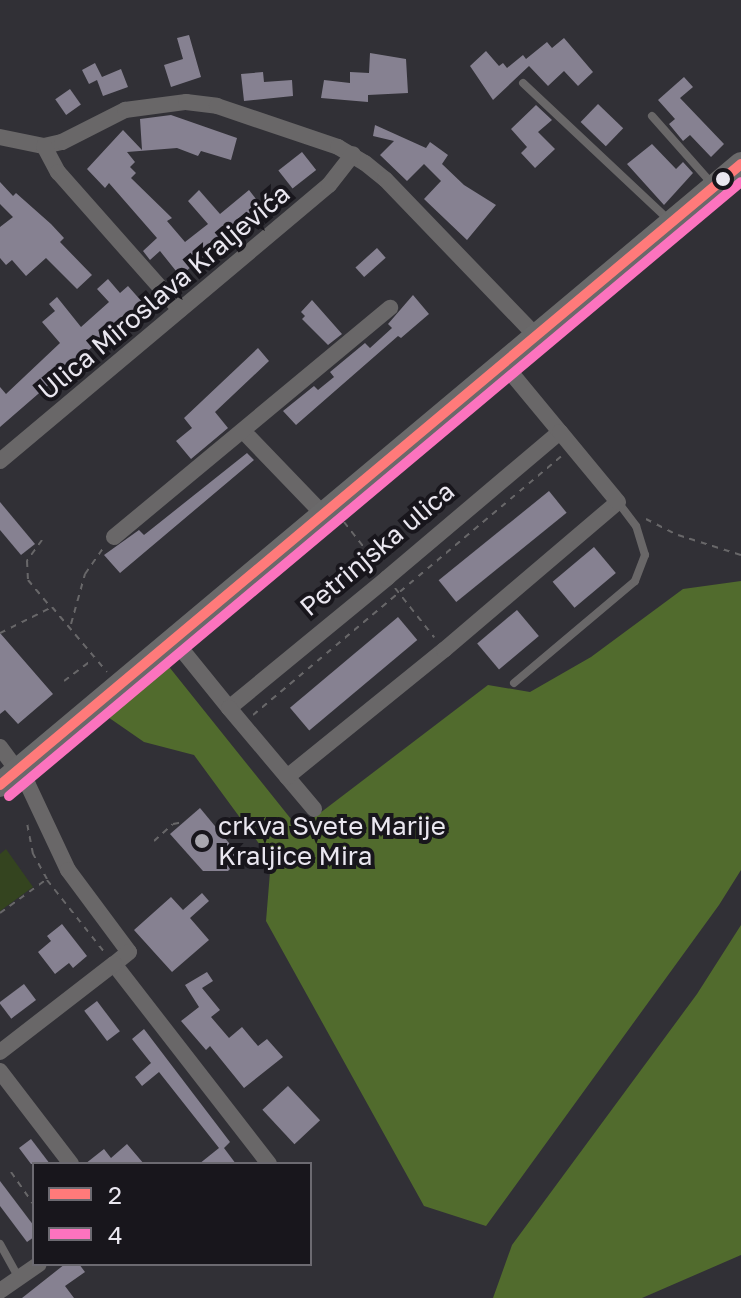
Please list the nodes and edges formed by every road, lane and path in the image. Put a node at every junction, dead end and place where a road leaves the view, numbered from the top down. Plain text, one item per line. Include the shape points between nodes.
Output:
1 (523, 83) dead end
2 (652, 116) dead end
3 (0, 137) edge
4 (44, 146) junction
5 (353, 154) junction
6 (741, 164) edge
7 (714, 187) junction
8 (672, 222) junction
9 (390, 308) dead end
10 (180, 310) junction
11 (536, 336) junction
12 (503, 363) junction
13 (244, 432) junction
14 (560, 432) junction
15 (4, 451) edge
16 (565, 453) dead end
17 (618, 502) junction
18 (323, 514) junction
19 (644, 519) dead end
20 (114, 537) joint
21 (42, 540) dead end
22 (741, 555) edge
23 (52, 607) junction
24 (70, 625) junction
25 (0, 633) edge
26 (174, 640) junction
27 (94, 659) junction
28 (64, 681) dead end
29 (514, 683) dead end
30 (119, 685) junction
31 (229, 708) junction
32 (251, 716) dead end
33 (0, 747) edge
34 (19, 770) junction
35 (287, 777) junction
36 (0, 785) edge
37 (314, 809) dead end
38 (27, 820) dead end
39 (184, 822) dead end
40 (154, 841) dead end
41 (47, 879) junction
42 (0, 913) edge
43 (114, 964) junction
44 (0, 1052) edge
45 (0, 1071) edge
46 (69, 1162) edge
47 (267, 1162) edge
48 (11, 1172) dead end
49 (32, 1202) edge
50 (0, 1244) edge
51 (36, 1266) edge
52 (19, 1278) junction
53 (0, 1291) edge

1 - 8 lane
2 - 7 lane
3 - 4 street
4 - 5 street via 125,110 186,102 238,112
4 - 10 street via 58,172
5 - 10 street, Ulica Miroslava Kraljevića via 337,178
5 - 11 street via 385,179
6 - 7 main road
7 - 8 main road
8 - 11 main road
9 - 13 street
10 - 15 street, Ulica Miroslava Kraljevića
11 - 12 main road
12 - 14 street
12 - 18 main road
13 - 18 street
13 - 20 street
14 - 17 street
14 - 31 street, Petrinjska ulica
16 - 32 path
17 - 29 lane via 636,526 645,555 635,581
17 - 35 street
18 - 26 main road
19 - 22 path
20 - 24 path via 85,574
21 - 23 path via 27,561 28,580
23 - 24 path
23 - 25 path
24 - 27 path
26 - 30 main road
26 - 31 street
27 - 28 path
27 - 30 path
30 - 34 main road
31 - 35 street
33 - 34 street
34 - 36 main road
34 - 43 street via 68,870 129,952
35 - 37 street
38 - 41 path via 33,854
39 - 40 path via 173,824
41 - 42 path
41 - 43 path
43 - 44 street
43 - 47 street
45 - 46 street
48 - 49 path
50 - 52 lane
51 - 52 street
52 - 53 street

